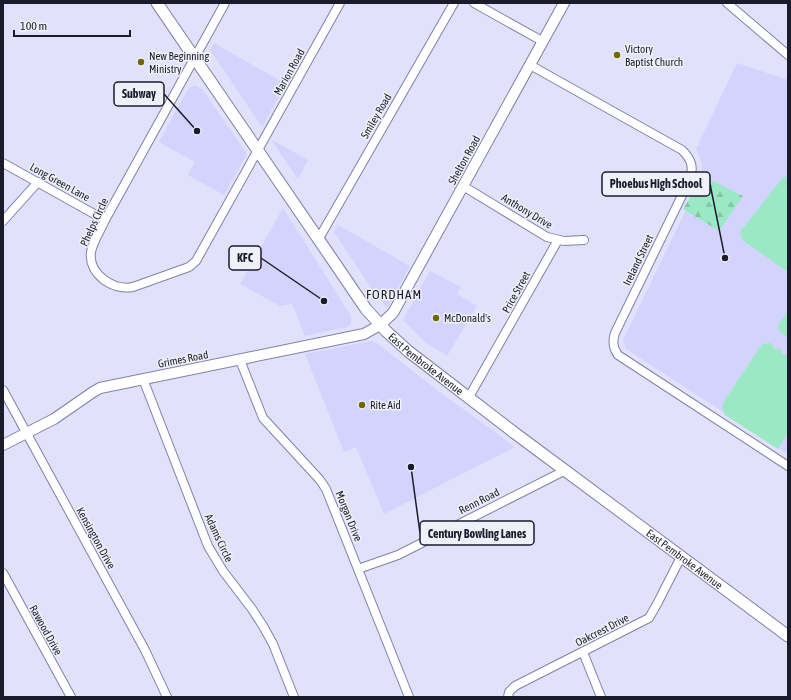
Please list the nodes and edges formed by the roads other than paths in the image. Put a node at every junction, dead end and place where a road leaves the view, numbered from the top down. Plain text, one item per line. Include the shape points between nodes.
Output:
1 (157, 3) edge
2 (226, 3) edge
3 (340, 3) edge
4 (454, 3) edge
5 (474, 3) edge
6 (564, 3) edge
7 (727, 3) edge
8 (542, 41) junction
9 (788, 55) edge
10 (194, 59) junction
11 (530, 65) junction
12 (258, 151) junction
13 (3, 163) edge
14 (38, 182) junction
15 (463, 186) junction
16 (105, 220) junction
17 (3, 221) edge
18 (318, 240) junction
19 (558, 240) junction
20 (584, 240) dead end
21 (380, 325) junction
22 (240, 360) junction
23 (143, 379) junction
24 (3, 390) edge
25 (469, 397) junction
26 (26, 433) junction
27 (3, 445) edge
28 (788, 466) edge
29 (566, 470) junction
30 (681, 557) junction
31 (358, 569) junction
32 (3, 573) edge
33 (788, 636) edge
34 (583, 652) junction
35 (71, 697) edge
36 (167, 697) edge
37 (294, 697) edge
38 (409, 697) edge
39 (508, 697) edge
40 (601, 697) edge

1 - 10 main road, East Pembroke Avenue
2 - 10 street, Phelps Circle
3 - 12 street, Marion Road
4 - 18 street, Smiley Road
5 - 8 street
6 - 8 street, Shelton Road
7 - 9 street
8 - 11 street, Shelton Road
10 - 12 main road, East Pembroke Avenue
10 - 16 street, Phelps Circle
11 - 15 street, Shelton Road
11 - 28 street, Ireland Street via 682,150 692,162 690,179 615,333 613,345 618,356
12 - 16 street, Phelps Circle via 196,261 189,267 128,288 105,282 93,266 91,253
12 - 18 main road, East Pembroke Avenue
13 - 14 street, Long Green Lane
14 - 16 street, Long Green Lane
14 - 17 street
15 - 19 street, Anthony Drive via 547,237
15 - 21 street, Shelton Road via 393,313
18 - 21 main road, East Pembroke Avenue
19 - 20 street, Anthony Drive
19 - 25 street, Price Street
21 - 22 street, Grimes Road via 364,334
21 - 25 main road, East Pembroke Avenue via 408,351
22 - 23 street, Grimes Road
22 - 31 street, Morgan Drive via 263,418 326,489
23 - 26 street, Grimes Road via 96,390 64,413
23 - 37 street, Adams Circle via 208,546 263,626
24 - 26 street, Kensington Drive
25 - 29 main road, East Pembroke Avenue
26 - 27 street, Grimes Road
26 - 36 street, Kensington Drive via 145,650
29 - 30 main road, East Pembroke Avenue
29 - 31 street, Renn Road via 398,555
30 - 33 main road, East Pembroke Avenue
30 - 34 street, Oakcrest Drive via 649,618
31 - 38 street, Morgan Drive
32 - 35 street, Rawood Drive
34 - 39 street, Oakcrest Drive via 515,686
34 - 40 street

